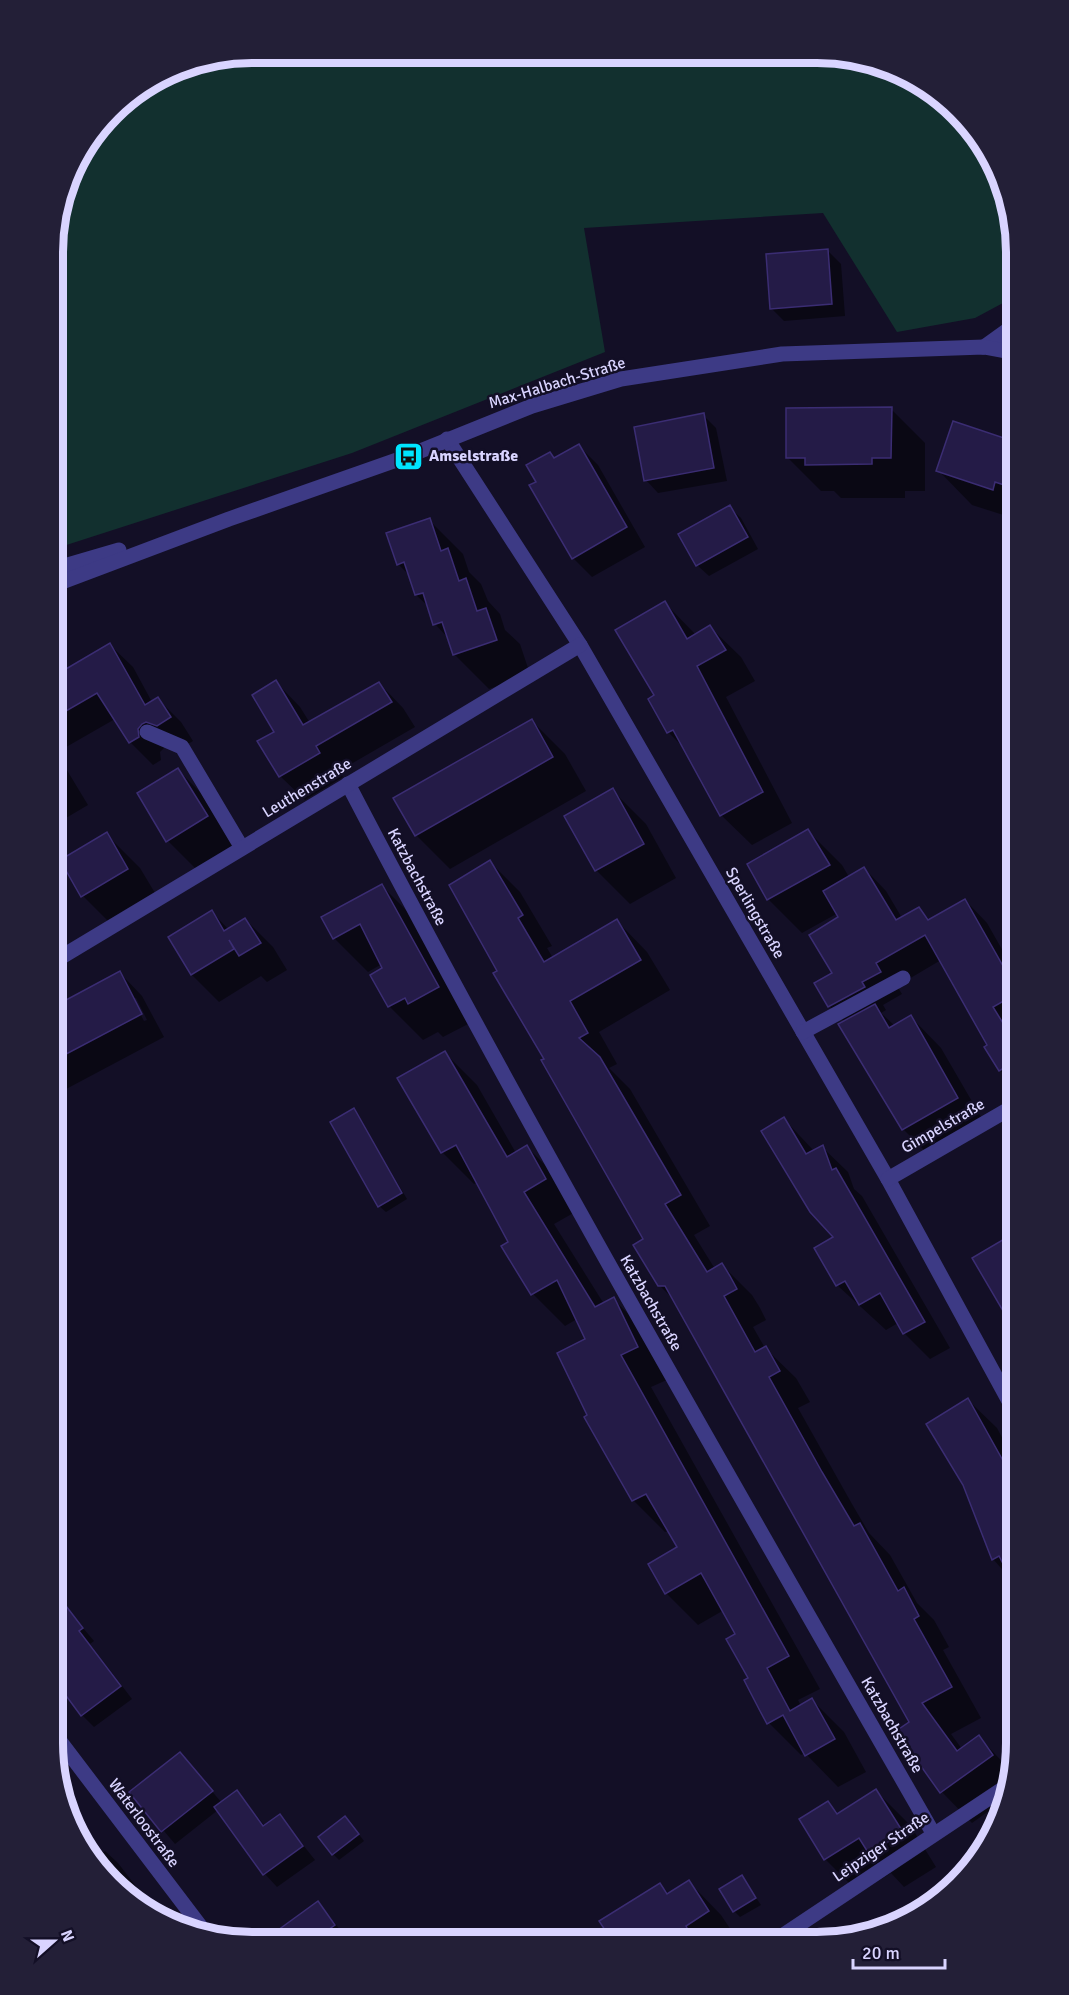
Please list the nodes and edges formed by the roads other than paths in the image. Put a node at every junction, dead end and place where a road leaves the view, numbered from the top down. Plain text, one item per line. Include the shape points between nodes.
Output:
1 (1006, 332) edge
2 (984, 347) junction
3 (1006, 351) edge
4 (447, 439) junction
5 (229, 519) junction
6 (63, 566) edge
7 (63, 582) edge
8 (580, 645) junction
9 (147, 732) dead end
10 (348, 784) junction
11 (243, 848) junction
12 (63, 956) edge
13 (903, 978) dead end
14 (803, 1032) junction
15 (1006, 1111) edge
16 (888, 1179) junction
17 (1006, 1396) edge
18 (63, 1746) edge
19 (999, 1791) edge
20 (933, 1833) junction
21 (199, 1925) edge
22 (789, 1932) edge

1 - 2 street
2 - 3 street, Max-Halbach-Straße
2 - 4 street, Max-Halbach-Straße via 782,354 621,379 532,406
4 - 5 street, Max-Halbach-Straße
4 - 8 street, Sperlingstraße
5 - 6 street, Max-Halbach-Straße
5 - 7 street, Max-Halbach-Straße
8 - 10 street, Leuthenstraße
8 - 14 street, Sperlingstraße
9 - 11 street via 182,747
10 - 11 street, Leuthenstraße
10 - 20 street, Katzbachstraße via 459,997
11 - 12 street, Leuthenstraße
13 - 14 street
14 - 16 street, Sperlingstraße
15 - 16 street, Gimpelstraße
16 - 17 street, Sperlingstraße
18 - 21 street, Waterloostraße
19 - 20 street, Leipziger Straße
20 - 22 street, Leipziger Straße

